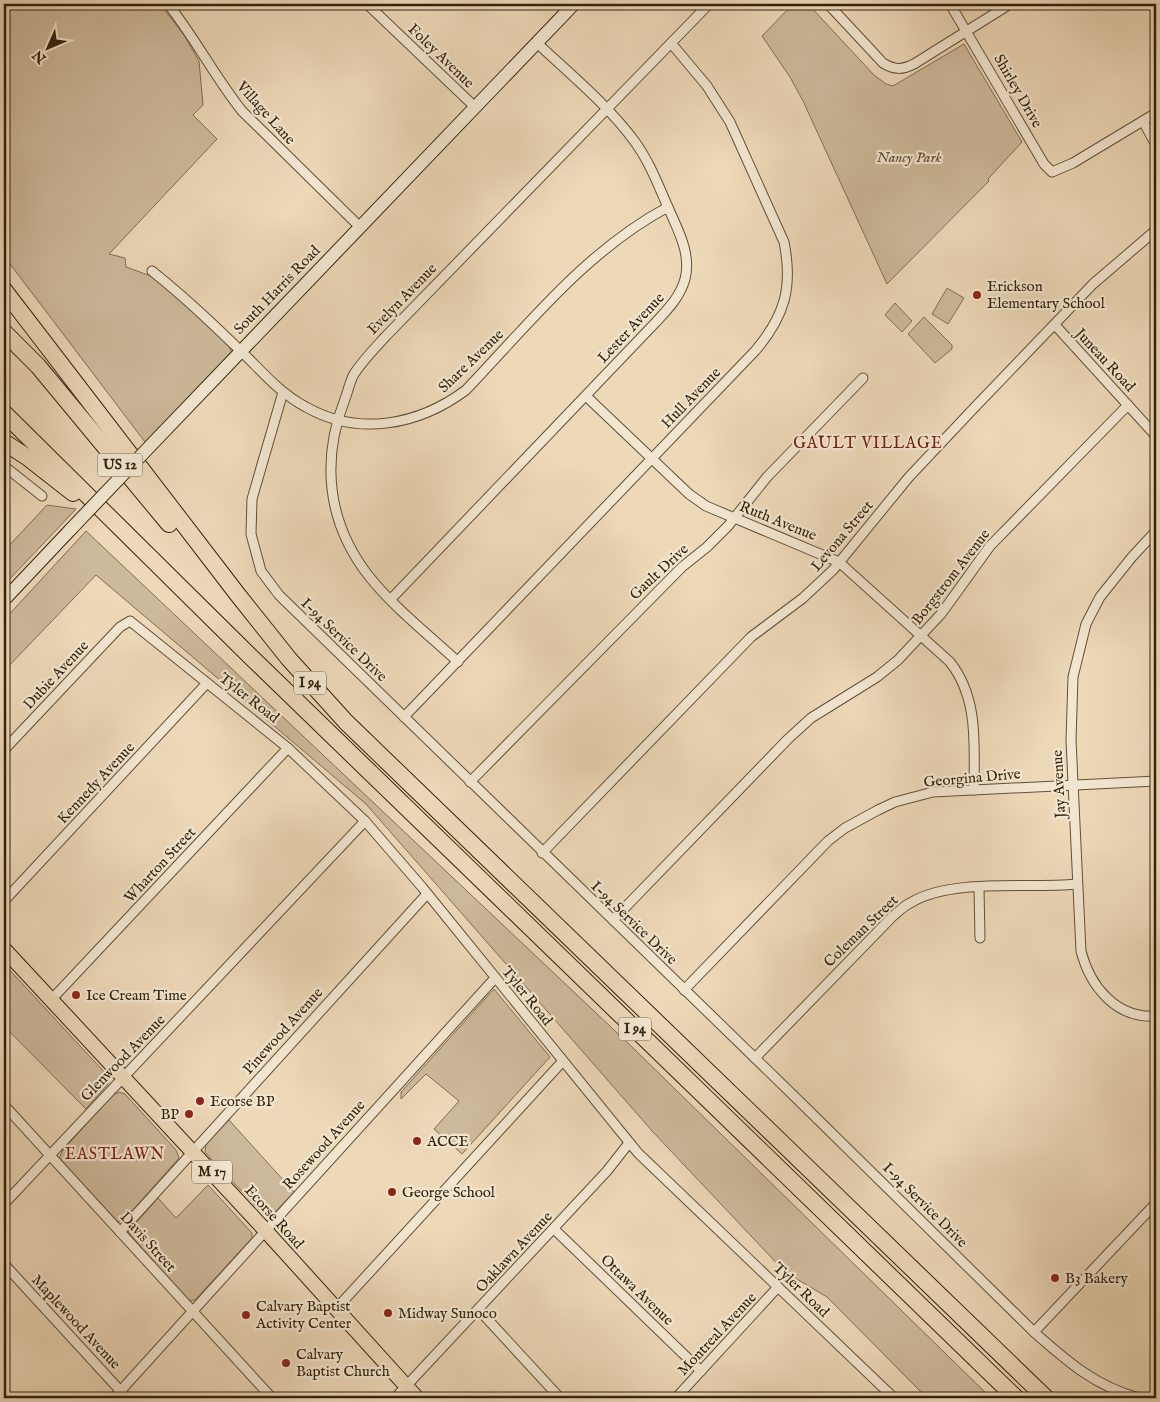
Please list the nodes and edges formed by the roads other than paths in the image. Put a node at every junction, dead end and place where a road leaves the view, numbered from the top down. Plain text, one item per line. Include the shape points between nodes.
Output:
1 (168, 4) edge
2 (367, 4) edge
3 (574, 4) edge
4 (709, 4) edge
5 (828, 4) edge
6 (950, 4) edge
7 (1010, 4) edge
8 (966, 31) junction
9 (537, 43) junction
10 (671, 43) junction
11 (475, 107) junction
12 (605, 108) junction
13 (1156, 112) edge
14 (1143, 121) junction
15 (1156, 145) edge
16 (668, 207) junction
17 (360, 227) junction
18 (1156, 230) edge
19 (152, 272) dead end
20 (4, 290) edge
21 (1055, 325) junction
22 (4, 332) edge
23 (240, 351) junction
24 (863, 378) dead end
25 (283, 392) junction
26 (586, 396) junction
27 (1128, 405) junction
28 (4, 413) edge
29 (337, 419) junction
30 (1156, 436) edge
31 (4, 442) edge
32 (652, 459) junction
33 (5, 469) edge
34 (42, 496) dead end
35 (734, 518) junction
36 (116, 522) junction
37 (1156, 532) edge
38 (839, 562) junction
39 (238, 596) junction
40 (391, 599) junction
41 (4, 600) edge
42 (130, 621) joint
43 (922, 636) junction
44 (458, 662) junction
45 (208, 683) junction
46 (404, 716) junction
47 (288, 748) junction
48 (4, 750) edge
49 (1156, 781) edge
50 (470, 782) junction
51 (1073, 785) junction
52 (974, 790) junction
53 (364, 821) junction
54 (542, 853) junction
55 (1077, 884) junction
56 (979, 888) junction
57 (427, 894) junction
58 (4, 901) edge
59 (613, 920) junction
60 (980, 938) dead end
61 (4, 949) edge
62 (496, 978) junction
63 (684, 990) junction
64 (51, 1000) junction
65 (1156, 1016) edge
66 (755, 1058) junction
67 (562, 1062) junction
68 (123, 1078) junction
69 (4, 1105) edge
70 (629, 1143) junction
71 (192, 1151) junction
72 (50, 1156) junction
73 (1156, 1203) edge
74 (4, 1204) edge
75 (554, 1229) junction
76 (265, 1230) junction
77 (120, 1232) junction
78 (4, 1264) edge
79 (778, 1287) junction
80 (336, 1309) junction
81 (479, 1310) junction
82 (192, 1311) junction
83 (1034, 1332) junction
84 (701, 1371) junction
85 (406, 1386) junction
86 (120, 1391) junction
87 (114, 1398) edge
88 (127, 1398) edge
89 (272, 1398) edge
90 (395, 1398) edge
91 (417, 1398) edge
92 (560, 1398) edge
93 (676, 1398) edge
94 (894, 1398) edge
95 (1016, 1398) edge
96 (1046, 1398) edge
97 (1139, 1398) edge

1 - 17 street, Village Lane via 242,111
2 - 11 street, Foley Avenue
3 - 9 main road, South Harris Road
4 - 10 street, Evelyn Avenue
5 - 8 street via 892,69 914,64
6 - 8 street, Shirley Drive
7 - 8 street
8 - 14 street, Shirley Drive via 1044,164 1052,172
9 - 11 main road, South Harris Road
9 - 12 street, Lester Avenue
10 - 12 street, Evelyn Avenue
10 - 32 street, Hull Avenue via 707,86 730,122 784,242 788,284 784,307 771,333
11 - 17 main road, South Harris Road
12 - 16 street, Lester Avenue via 636,144
12 - 29 street, Evelyn Avenue via 368,356 354,375
13 - 14 street
14 - 15 street
16 - 26 street, Lester Avenue via 687,258 685,278 677,298
16 - 29 street, Share Avenue via 598,253 466,390 446,404 427,414 396,423 363,425
17 - 23 main road, South Harris Road
18 - 21 street, Levona Street via 1100,277
19 - 23 street, Share Avenue
20 - 39 highway, I 94
21 - 27 street, Juneau Road
21 - 38 street, Levona Street via 909,477
22 - 39 highway, US 12 via 38,366 217,581
23 - 25 street, Share Avenue
23 - 41 main road, South Harris Road, bridge
24 - 35 street, Gault Drive via 768,477
25 - 29 street, Share Avenue via 306,408
25 - 46 street, I-94 Service Drive via 252,499 251,534 259,565 279,595
26 - 32 street, Ruth Avenue
26 - 40 street, Lester Avenue
27 - 30 street, Juneau Road
27 - 43 street, Borgstrom Avenue via 990,546
28 - 36 highway, I 94
29 - 40 street, Evelyn Avenue via 330,457 332,495 356,558 368,576
31 - 36 highway via 94,511
32 - 35 street, Ruth Avenue via 689,494 706,506
32 - 44 street, Hull Avenue
33 - 34 street
35 - 38 street, Ruth Avenue
35 - 50 street, Gault Drive
36 - 95 highway, I 94 via 253,660
37 - 51 street, Jay Avenue via 1100,597 1086,624 1073,677
38 - 43 street, Ruth Avenue
38 - 54 street, Levona Street via 803,598 751,637
39 - 96 highway, I 94 via 316,690 373,750
40 - 44 street, Evelyn Avenue
42 - 45 street, Tyler Road
42 - 48 street, Dubie Avenue via 120,627
43 - 52 street, Ruth Avenue via 950,662 967,692 972,711
43 - 59 street, Borgstrom Avenue via 876,677 812,718 794,734
44 - 46 street, Hull Avenue
45 - 47 street, Tyler Road
45 - 58 street, Kennedy Avenue
46 - 50 street, I-94 Service Drive
47 - 53 street, Tyler Road
47 - 64 street, Wharton Street
49 - 51 street, Georgina Drive
50 - 54 street, I-94 Service Drive
51 - 52 street, Georgina Drive
51 - 55 street, Jay Avenue
52 - 63 street, Georgina Drive via 933,792 895,802 845,828 812,856
53 - 57 street, Tyler Road
53 - 68 street, Glenwood Avenue
54 - 59 street, I-94 Service Drive
55 - 56 street, Coleman Street
55 - 65 street, Jay Avenue via 1081,951 1086,971 1098,990 1113,1004 1148,1017
56 - 60 street
56 - 66 street, Coleman Street via 940,892 912,901 893,916
57 - 62 street, Tyler Road
57 - 71 street, Pinewood Avenue
59 - 63 street, I-94 Service Drive
61 - 64 main road, Ecorse Road / M 17
62 - 67 street, Tyler Road
62 - 76 street, Rosewood Avenue
63 - 66 street, I-94 Service Drive
64 - 68 main road, Ecorse Road / M 17
66 - 83 street, I-94 Service Drive
67 - 70 street, Tyler Road
67 - 80 street
68 - 71 main road, Ecorse Road / M 17
68 - 72 street, Glenwood Avenue
69 - 72 street, Davis Street
70 - 75 street, Oaklawn Avenue
70 - 79 street, Tyler Road
71 - 76 main road, Ecorse Road / M 17
71 - 77 street, Pinewood Avenue
72 - 74 street, Glenwood Avenue
72 - 77 street, Davis Street
73 - 83 street
75 - 81 street, Oaklawn Avenue
75 - 84 street, Ottawa Avenue
76 - 80 main road, Ecorse Road / M 17
76 - 82 street, Rosewood Avenue
77 - 82 street, Davis Street
78 - 86 street, Maplewood Avenue
79 - 84 street, Montreal Avenue
79 - 94 street, Tyler Road
80 - 85 main road, Ecorse Road / M 17
81 - 85 street, Oaklawn Avenue
81 - 92 street
82 - 86 street, Rosewood Avenue
82 - 89 street, Davis Street
83 - 97 street, I-94 Service Drive via 1096,1382
84 - 93 street, Montreal Avenue
85 - 90 street, Oaklawn Avenue
85 - 91 main road, Ecorse Road / M 17
86 - 87 street, Rosewood Avenue
86 - 88 street, Maplewood Avenue

